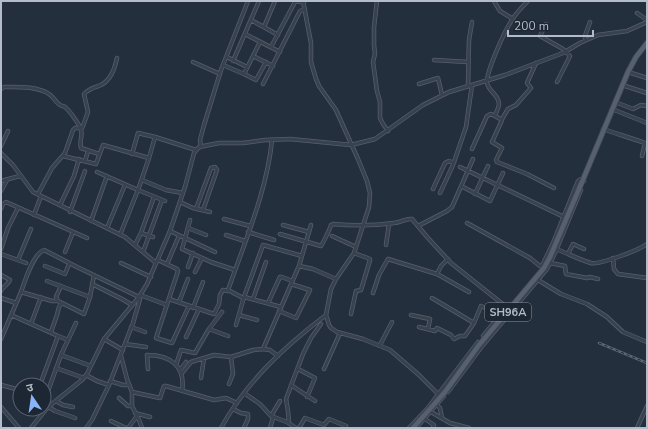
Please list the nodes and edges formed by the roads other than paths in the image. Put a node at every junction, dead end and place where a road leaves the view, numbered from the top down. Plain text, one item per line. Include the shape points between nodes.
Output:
1 (259, 1) edge
2 (275, 1) edge
3 (376, 1) edge
4 (494, 1) edge
5 (528, 1) edge
6 (303, 2) edge
7 (247, 3) edge
8 (256, 8) junction
9 (305, 9) junction
10 (637, 13) dead end
11 (250, 18) junction
12 (513, 19) junction
13 (647, 21) edge
14 (472, 22) dead end
15 (590, 22) dead end
16 (546, 24) dead end
17 (264, 27) junction
18 (245, 34) junction
19 (278, 35) junction
20 (585, 40) junction
21 (260, 42) junction
22 (647, 43) edge
23 (271, 47) junction
24 (280, 52) junction
25 (565, 52) junction
26 (253, 56) junction
27 (227, 57) junction
28 (117, 58) dead end
29 (434, 60) dead end
30 (234, 61) junction
31 (193, 62) dead end
32 (266, 62) junction
33 (468, 62) junction
34 (536, 63) junction
35 (241, 64) junction
36 (223, 65) junction
37 (273, 66) junction
38 (247, 68) junction
39 (628, 72) junction
40 (220, 74) junction
41 (244, 74) junction
42 (647, 78) edge
43 (487, 80) junction
44 (558, 82) dead end
45 (263, 84) dead end
46 (419, 84) dead end
47 (470, 85) junction
48 (622, 85) junction
49 (1, 89) edge
50 (647, 93) edge
51 (442, 95) junction
52 (615, 102) junction
53 (647, 106) edge
54 (612, 109) junction
55 (495, 116) junction
56 (502, 119) junction
57 (647, 123) edge
58 (81, 128) junction
59 (603, 129) junction
60 (8, 131) dead end
61 (388, 131) junction
62 (155, 137) junction
63 (272, 140) junction
64 (351, 145) junction
65 (1, 146) edge
66 (201, 147) junction
67 (472, 149) dead end
68 (196, 150) junction
69 (88, 151) junction
70 (1, 153) edge
71 (99, 154) junction
72 (132, 154) junction
73 (63, 156) junction
74 (642, 156) dead end
75 (148, 158) junction
76 (79, 159) junction
77 (473, 159) dead end
78 (85, 161) junction
79 (454, 163) junction
80 (488, 166) dead end
81 (460, 167) dead end
82 (85, 171) dead end
83 (468, 171) junction
84 (98, 172) dead end
85 (503, 173) dead end
86 (20, 176) junction
87 (107, 176) junction
88 (482, 178) junction
89 (7, 180) junction
90 (142, 180) junction
91 (1, 181) edge
92 (582, 181) junction
93 (125, 185) junction
94 (461, 186) junction
95 (498, 186) junction
96 (554, 188) dead end
97 (433, 189) dead end
98 (138, 190) junction
99 (1, 191) edge
100 (183, 193) junction
101 (440, 193) dead end
102 (475, 194) junction
103 (40, 195) junction
104 (154, 197) junction
105 (180, 202) junction
106 (60, 205) junction
107 (18, 208) junction
108 (1, 209) edge
109 (196, 209) junction
110 (204, 210) junction
111 (70, 211) junction
112 (210, 212) dead end
113 (34, 215) junction
114 (564, 217) junction
115 (190, 220) dead end
116 (224, 220) dead end
117 (91, 221) junction
118 (467, 223) dead end
119 (389, 224) junction
120 (283, 225) dead end
121 (311, 225) dead end
122 (250, 226) junction
123 (364, 226) junction
124 (418, 226) junction
125 (107, 228) junction
126 (188, 228) junction
127 (31, 229) dead end
128 (170, 231) junction
129 (73, 232) junction
130 (248, 232) junction
131 (309, 232) junction
132 (141, 233) junction
133 (280, 234) dead end
134 (120, 235) junction
135 (206, 235) dead end
136 (226, 235) dead end
137 (149, 236) junction
138 (179, 236) junction
139 (332, 236) dead end
140 (153, 237) dead end
141 (87, 238) dead end
142 (185, 238) junction
143 (274, 240) dead end
144 (245, 241) junction
145 (306, 242) junction
146 (647, 244) edge
147 (135, 245) junction
148 (386, 245) dead end
149 (356, 247) junction
150 (1, 249) edge
151 (556, 249) junction
152 (584, 249) dead end
153 (65, 252) dead end
154 (143, 252) junction
155 (215, 252) dead end
156 (193, 253) junction
157 (354, 253) junction
158 (1, 254) edge
159 (568, 254) junction
160 (302, 256) junction
161 (202, 258) junction
162 (613, 258) junction
163 (448, 259) junction
164 (18, 260) junction
165 (157, 262) junction
166 (266, 262) dead end
167 (121, 263) dead end
168 (550, 263) junction
169 (26, 264) dead end
170 (69, 264) junction
171 (168, 264) junction
172 (45, 266) dead end
173 (299, 266) junction
174 (188, 267) dead end
175 (235, 270) junction
176 (195, 272) dead end
177 (437, 274) junction
178 (1, 275) edge
179 (94, 275) junction
180 (150, 277) junction
181 (647, 278) edge
182 (188, 279) dead end
183 (336, 279) junction
184 (598, 279) dead end
185 (538, 280) junction
186 (46, 281) dead end
187 (203, 282) dead end
188 (292, 282) junction
189 (92, 284) junction
190 (61, 286) junction
191 (1, 291) edge
192 (228, 291) junction
193 (21, 292) junction
194 (470, 292) dead end
195 (373, 293) dead end
196 (139, 296) junction
197 (41, 297) junction
198 (90, 297) junction
199 (1, 298) edge
200 (169, 298) junction
201 (243, 298) junction
202 (432, 298) dead end
203 (253, 299) junction
204 (60, 302) junction
205 (179, 302) junction
206 (16, 303) junction
207 (268, 303) junction
208 (132, 305) junction
209 (167, 305) junction
210 (189, 306) junction
211 (281, 307) junction
212 (508, 307) junction
213 (193, 308) junction
214 (199, 309) junction
215 (512, 311) junction
216 (222, 312) dead end
217 (279, 312) junction
218 (351, 314) dead end
219 (11, 315) junction
220 (239, 315) junction
221 (326, 315) junction
222 (410, 315) dead end
223 (500, 317) junction
224 (257, 320) dead end
225 (319, 320) junction
226 (392, 322) dead end
227 (76, 323) dead end
228 (474, 323) junction
229 (31, 324) junction
230 (322, 324) junction
231 (236, 325) dead end
232 (313, 325) junction
233 (131, 327) junction
234 (330, 327) junction
235 (419, 327) dead end
236 (208, 329) junction
237 (428, 329) junction
238 (51, 332) junction
239 (145, 332) dead end
240 (340, 333) junction
241 (58, 336) junction
242 (228, 336) dead end
243 (186, 337) dead end
244 (1, 339) edge
245 (104, 339) junction
246 (68, 340) junction
247 (647, 342) edge
248 (125, 344) junction
249 (380, 345) junction
250 (146, 347) dead end
251 (263, 348) junction
252 (123, 350) junction
253 (61, 356) junction
254 (121, 356) junction
255 (278, 356) junction
256 (231, 357) junction
257 (204, 358) junction
258 (186, 362) dead end
259 (176, 364) junction
260 (91, 366) junction
261 (56, 368) junction
262 (148, 369) dead end
263 (298, 369) junction
264 (324, 369) dead end
265 (181, 372) junction
266 (85, 376) junction
267 (43, 377) edge
268 (201, 378) dead end
269 (52, 380) edge
270 (110, 381) junction
271 (229, 384) dead end
272 (1, 385) edge
273 (109, 385) junction
274 (129, 385) junction
275 (291, 385) junction
276 (12, 388) edge
277 (182, 391) junction
278 (132, 392) junction
279 (244, 393) junction
280 (439, 394) junction
281 (307, 397) junction
282 (118, 398) dead end
283 (442, 399) junction
284 (56, 401) junction
285 (280, 401) dead end
286 (315, 401) dead end
287 (237, 403) junction
288 (52, 404) edge
289 (437, 405) junction
290 (132, 406) junction
291 (647, 406) edge
292 (1, 407) edge
293 (73, 407) dead end
294 (52, 409) edge
295 (233, 409) junction
296 (431, 412) junction
297 (136, 414) junction
298 (40, 417) edge
299 (150, 417) dead end
300 (272, 417) junction
301 (75, 418) dead end
302 (442, 418) junction
303 (425, 419) junction
304 (111, 421) dead end
305 (288, 423) junction
306 (326, 426) edge
307 (346, 426) dead end
308 (19, 428) edge
309 (32, 428) edge
310 (86, 428) edge
311 (127, 428) edge
312 (142, 428) edge
313 (221, 428) edge
314 (244, 428) edge
315 (270, 428) edge
316 (295, 428) edge
317 (409, 428) edge
318 (413, 428) edge
319 (416, 428) edge
320 (432, 428) edge
321 (469, 428) edge
322 (637, 428) edge

1 - 8 street
2 - 17 street
3 - 61 street via 374,62 380,118
4 - 12 street via 500,11
5 - 12 street
6 - 9 street
6 - 19 street via 295,2
7 - 8 street
7 - 27 street
8 - 11 street
9 - 24 street via 300,10
9 - 64 street via 316,79 336,110
10 - 13 street
11 - 17 street
11 - 18 street
12 - 43 street via 492,61
13 - 20 street via 627,31 598,35
14 - 33 street
15 - 20 street
16 - 25 street via 540,36
17 - 19 street
18 - 21 street
18 - 30 street
19 - 23 street
20 - 25 street
21 - 23 street
21 - 26 street
22 - 39 main road, SH96A
23 - 24 street
24 - 37 street
25 - 34 street
25 - 44 street via 570,56
26 - 32 street
26 - 38 street
27 - 30 street
27 - 36 street
28 - 58 street via 109,78 84,94 88,112
29 - 33 street
30 - 35 street
31 - 40 street
32 - 37 street
32 - 41 street via 256,80
33 - 47 street
34 - 43 street
34 - 56 street via 527,84 531,88 516,105 508,109
35 - 38 street
35 - 41 street
36 - 40 street
36 - 41 street
37 - 45 street
38 - 41 street
39 - 42 street
39 - 48 main road, SH96A
40 - 66 street via 202,135
43 - 47 street
43 - 55 street via 499,106
46 - 51 street via 438,78
47 - 51 street
47 - 79 street via 466,127
48 - 50 street
48 - 52 main road, SH96A
49 - 58 street via 29,87 42,90 65,107
51 - 61 street via 422,105
52 - 53 street via 633,109 642,105
52 - 54 main road, SH96A
54 - 57 street
54 - 59 main road, SH96A
55 - 56 street
55 - 67 street via 487,116
56 - 96 street via 492,141 502,148 496,161
58 - 69 street via 80,146
58 - 73 street via 73,130
59 - 74 street via 645,143
59 - 92 main road, SH96A
60 - 65 street
61 - 64 street via 375,139
62 - 68 street
62 - 72 street via 138,133
62 - 75 street
63 - 64 street via 290,139
63 - 66 street via 219,143
63 - 122 street via 269,162
64 - 123 street via 370,193
66 - 68 street
68 - 100 street
69 - 71 street
69 - 78 street
70 - 86 street via 14,165
71 - 72 street via 102,145
71 - 78 street via 96,164
72 - 75 street
73 - 76 street
73 - 103 street via 52,168
75 - 90 street
76 - 78 street
76 - 106 street
77 - 83 street
79 - 97 street via 445,163
79 - 101 street
80 - 88 street
81 - 83 street
82 - 111 street
83 - 88 street
83 - 94 street
84 - 87 street
85 - 95 street
86 - 89 street
86 - 103 street via 30,189
87 - 93 street
87 - 117 street
88 - 95 street
88 - 102 street
89 - 91 street
89 - 99 street
90 - 98 street
90 - 100 street via 166,190
92 - 114 street via 578,180
92 - 151 street via 584,183
92 - 318 main road, SH96A, bridge via 544,268
93 - 98 street
93 - 125 street
94 - 102 street
94 - 124 street via 450,209
95 - 102 street via 490,201
95 - 114 street
98 - 104 street
98 - 134 street
100 - 105 street
103 - 106 street
103 - 113 street
104 - 132 street
104 - 137 street via 164,200
105 - 109 street
105 - 128 street
106 - 111 street
107 - 108 street via 6,202
107 - 113 street
107 - 150 street
109 - 110 street
109 - 110 street via 210,168 215,167 217,170
110 - 112 street
111 - 117 street
113 - 129 street
114 - 118 street via 541,266
115 - 126 street
116 - 122 street
117 - 125 street
119 - 123 street
119 - 124 street via 411,218
119 - 148 street
120 - 131 street
121 - 131 street
122 - 130 street
123 - 145 street via 333,224 322,246
123 - 149 street
124 - 163 street
125 - 134 street
126 - 135 street
126 - 142 street
127 - 164 street
128 - 138 street
128 - 165 street
129 - 141 street
129 - 153 street
130 - 143 street
130 - 144 street
131 - 145 street
132 - 137 street
132 - 147 street
133 - 145 street
134 - 147 street
136 - 144 street
137 - 140 street
137 - 154 street
138 - 142 street
138 - 171 street
139 - 149 street
142 - 155 street
142 - 156 street via 182,249
144 - 175 street
145 - 160 street
146 - 162 street
147 - 154 street
149 - 157 street
151 - 159 street
151 - 168 street
152 - 159 street via 573,244
154 - 165 street
156 - 161 street
156 - 174 street
157 - 183 street
157 - 218 street via 370,260 361,290 356,292
158 - 164 street
159 - 162 street via 592,263
160 - 173 street
160 - 201 street via 263,245
161 - 175 street
161 - 176 street
162 - 181 street via 614,269 618,274
163 - 177 street
163 - 212 street
164 - 169 street
165 - 171 street
165 - 180 street
166 - 203 street
167 - 180 street
168 - 184 street via 565,266 566,274
168 - 185 street
170 - 172 street via 65,274
170 - 179 street
170 - 193 street via 42,250 31,266
171 - 200 street via 178,271
173 - 183 street
173 - 188 street
175 - 192 street
177 - 194 street
177 - 195 street via 387,259
178 - 191 street via 10,280
179 - 189 street
179 - 196 street
180 - 196 street
182 - 205 street
183 - 221 street via 331,289
185 - 215 street
185 - 247 street via 561,294 587,304 624,332
186 - 190 street
187 - 213 street
188 - 207 street via 280,277
188 - 211 street
188 - 217 street via 310,290 296,318
189 - 198 street
189 - 208 street
190 - 198 street
190 - 204 street via 56,297
192 - 201 street
192 - 214 street via 221,292 214,314
193 - 197 street
193 - 206 street
196 - 208 street
196 - 209 street
196 - 233 street
197 - 204 street
197 - 229 street
198 - 204 street via 84,314
199 - 206 street
200 - 205 street
200 - 209 street
201 - 203 street
201 - 220 street
202 - 228 street
203 - 207 street
204 - 238 street
205 - 210 street
206 - 219 street
207 - 211 street
208 - 245 street
209 - 210 street via 156,337 171,344
210 - 213 street
211 - 217 street
212 - 215 street
212 - 223 street
213 - 214 street
214 - 243 street
215 - 283 street
216 - 236 street
217 - 251 street
219 - 229 street
219 - 244 street
220 - 224 street
220 - 231 street
221 - 225 street
221 - 234 street
222 - 237 street via 430,319
223 - 228 street via 481,306
223 - 280 street via 463,360
225 - 230 street
225 - 232 street
226 - 249 street
227 - 246 street
228 - 237 street via 465,336 456,339 437,328 435,331
229 - 238 street
230 - 232 street
230 - 234 street
230 - 263 street via 307,346
232 - 255 street
233 - 239 street
233 - 248 street
234 - 240 street
235 - 237 street
236 - 242 street
236 - 259 street via 195,352 180,350
238 - 241 street
240 - 249 street
240 - 264 street
241 - 246 street
241 - 267 street
245 - 252 street
245 - 260 street
246 - 253 street
248 - 250 street
248 - 252 street
249 - 280 street via 419,374
251 - 255 street
251 - 256 street
252 - 254 street
253 - 260 street
253 - 261 street
254 - 270 street
254 - 274 street
255 - 279 street
256 - 257 street via 219,355
256 - 271 street via 233,374
257 - 265 street via 191,362
257 - 268 street
258 - 265 street
259 - 262 street via 168,358 149,355
259 - 265 street
260 - 266 street
261 - 266 street
261 - 269 street
263 - 275 street
263 - 281 street via 315,378
265 - 277 street
266 - 273 street
266 - 284 street
270 - 273 street
270 - 274 street
272 - 276 street
273 - 310 street
274 - 278 street
275 - 281 street
275 - 305 street via 285,402
277 - 278 street via 164,386 160,398
277 - 287 street
278 - 290 street
279 - 287 street
279 - 300 street via 260,404
280 - 283 street
280 - 317 street
281 - 286 street
282 - 290 street
283 - 289 street
284 - 288 street
284 - 293 street
285 - 300 street
287 - 295 street
289 - 296 street
289 - 302 street
290 - 297 street
291 - 322 street
292 - 308 street
294 - 301 street
295 - 313 street
295 - 314 street via 248,414
296 - 302 street
296 - 303 street
297 - 299 street
297 - 311 street
297 - 312 street
298 - 309 street
300 - 305 street
300 - 315 street
302 - 321 street
303 - 319 street
303 - 320 street via 434,425
304 - 311 street
305 - 316 street
306 - 307 street via 329,419
306 - 316 street via 304,418

